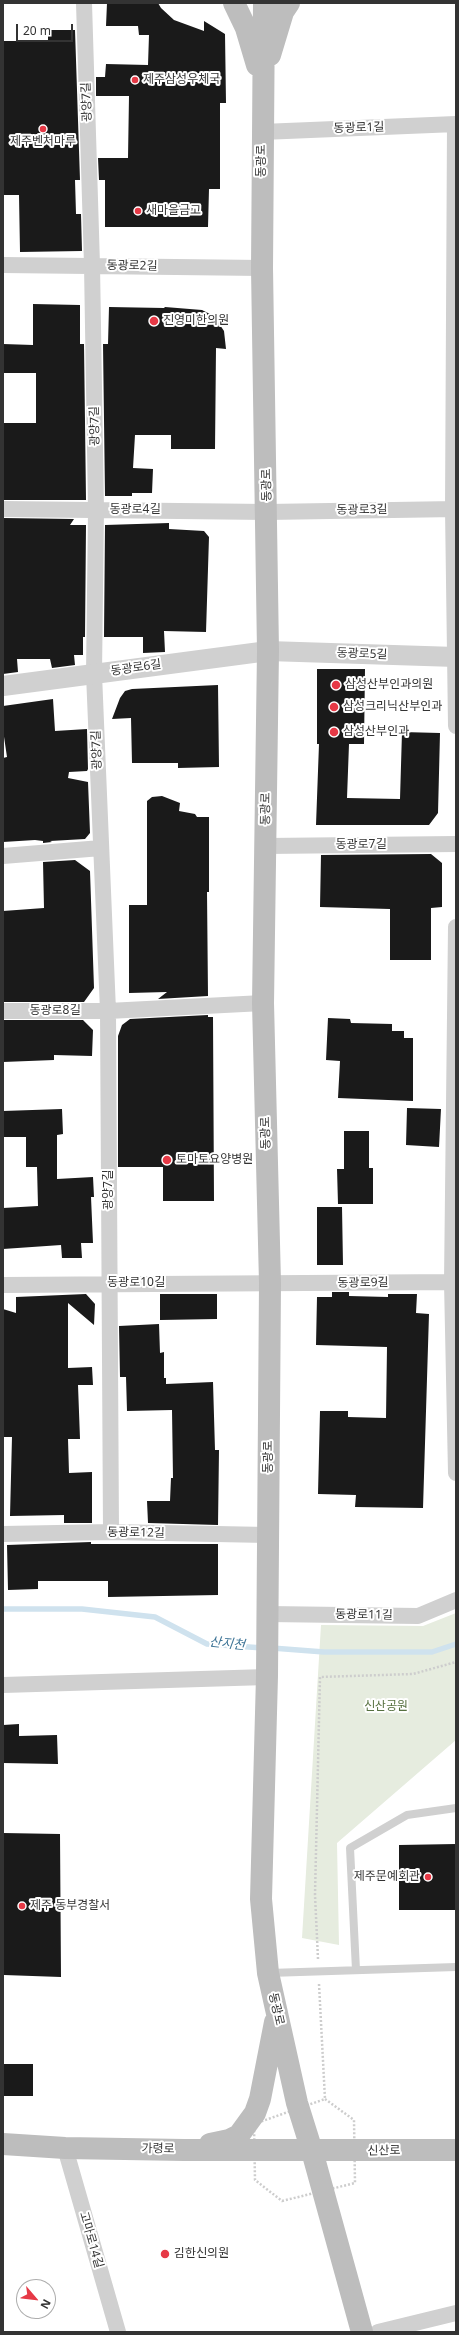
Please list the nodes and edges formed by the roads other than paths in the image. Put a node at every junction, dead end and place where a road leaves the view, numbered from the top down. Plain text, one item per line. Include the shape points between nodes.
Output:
1 (84, 3) edge
2 (234, 3) edge
3 (264, 3) edge
4 (289, 3) edge
5 (263, 81) junction
6 (455, 124) edge
7 (262, 132) junction
8 (3, 265) edge
9 (92, 265) junction
10 (262, 268) junction
11 (3, 509) edge
12 (454, 509) edge
13 (96, 510) junction
14 (267, 512) junction
15 (268, 651) junction
16 (456, 657) edge
17 (94, 674) junction
18 (3, 686) edge
19 (456, 726) edge
20 (456, 844) edge
21 (266, 846) junction
22 (101, 848) junction
23 (3, 856) edge
24 (456, 927) edge
25 (263, 1003) junction
26 (3, 1011) edge
27 (108, 1011) junction
28 (454, 1282) edge
29 (109, 1283) junction
30 (270, 1284) junction
31 (3, 1285) edge
32 (456, 1473) edge
33 (110, 1532) junction
34 (3, 1534) edge
35 (268, 1535) junction
36 (456, 1600) edge
37 (268, 1615) junction
38 (267, 1676) junction
39 (3, 1685) edge
40 (456, 1808) edge
41 (456, 1967) edge
42 (356, 1970) junction
43 (268, 1972) junction
44 (277, 2013) junction
45 (3, 2144) edge
46 (65, 2148) junction
47 (184, 2150) junction
48 (456, 2150) edge
49 (312, 2151) junction
50 (456, 2313) edge
51 (118, 2332) edge
52 (362, 2332) edge
53 (378, 2332) edge

1 - 9 street, 광양7길
2 - 5 main road via 246,28
3 - 5 main road, 동광로
4 - 5 main road via 283,12
5 - 7 main road, 동광로
6 - 7 street, 동광로1길
6 - 12 street
7 - 10 main road, 동광로
8 - 9 street, 동광로2길
9 - 10 street, 동광로2길
9 - 13 street, 광양7길
10 - 14 main road, 동광로
11 - 13 street, 동광로4길
12 - 14 street, 동광로3길
12 - 16 street
13 - 14 street, 동광로4길
13 - 17 street, 광양7길
14 - 15 main road, 동광로
15 - 16 street, 동광로5길
15 - 17 street, 동광로6길
15 - 21 main road, 동광로
16 - 19 street
17 - 18 street, 동광로6길
17 - 22 street, 광양7길
20 - 21 street, 동광로7길
21 - 25 main road, 동광로
22 - 23 street
22 - 27 street, 광양7길
24 - 28 street
25 - 27 street, 동광로8길
25 - 30 main road, 동광로
26 - 27 street, 동광로8길
27 - 29 street, 광양7길
28 - 30 street, 동광로9길
28 - 32 street
29 - 30 street, 동광로10길
29 - 31 street, 동광로10길
29 - 33 street, 광양7길
30 - 35 main road, 동광로
33 - 34 street, 동광로12길
33 - 35 street, 동광로12길
35 - 37 main road, 동광로
36 - 37 street, 동광로11길 via 418,1616
37 - 38 main road, 동광로
38 - 39 street
38 - 43 main road, 동광로 via 261,1899
40 - 42 lane via 407,1815 350,1848
41 - 42 lane
42 - 43 lane
43 - 44 main road, 동광로
44 - 47 main road via 260,2099 248,2124 239,2135 229,2140
44 - 49 main road, 동광로 via 297,2103
45 - 46 main road, 가령로
46 - 47 main road, 가령로
46 - 51 street, 고마로14길
47 - 49 main road, 가령로
48 - 49 main road, 신산로
49 - 52 main road, 동광로
50 - 53 street

